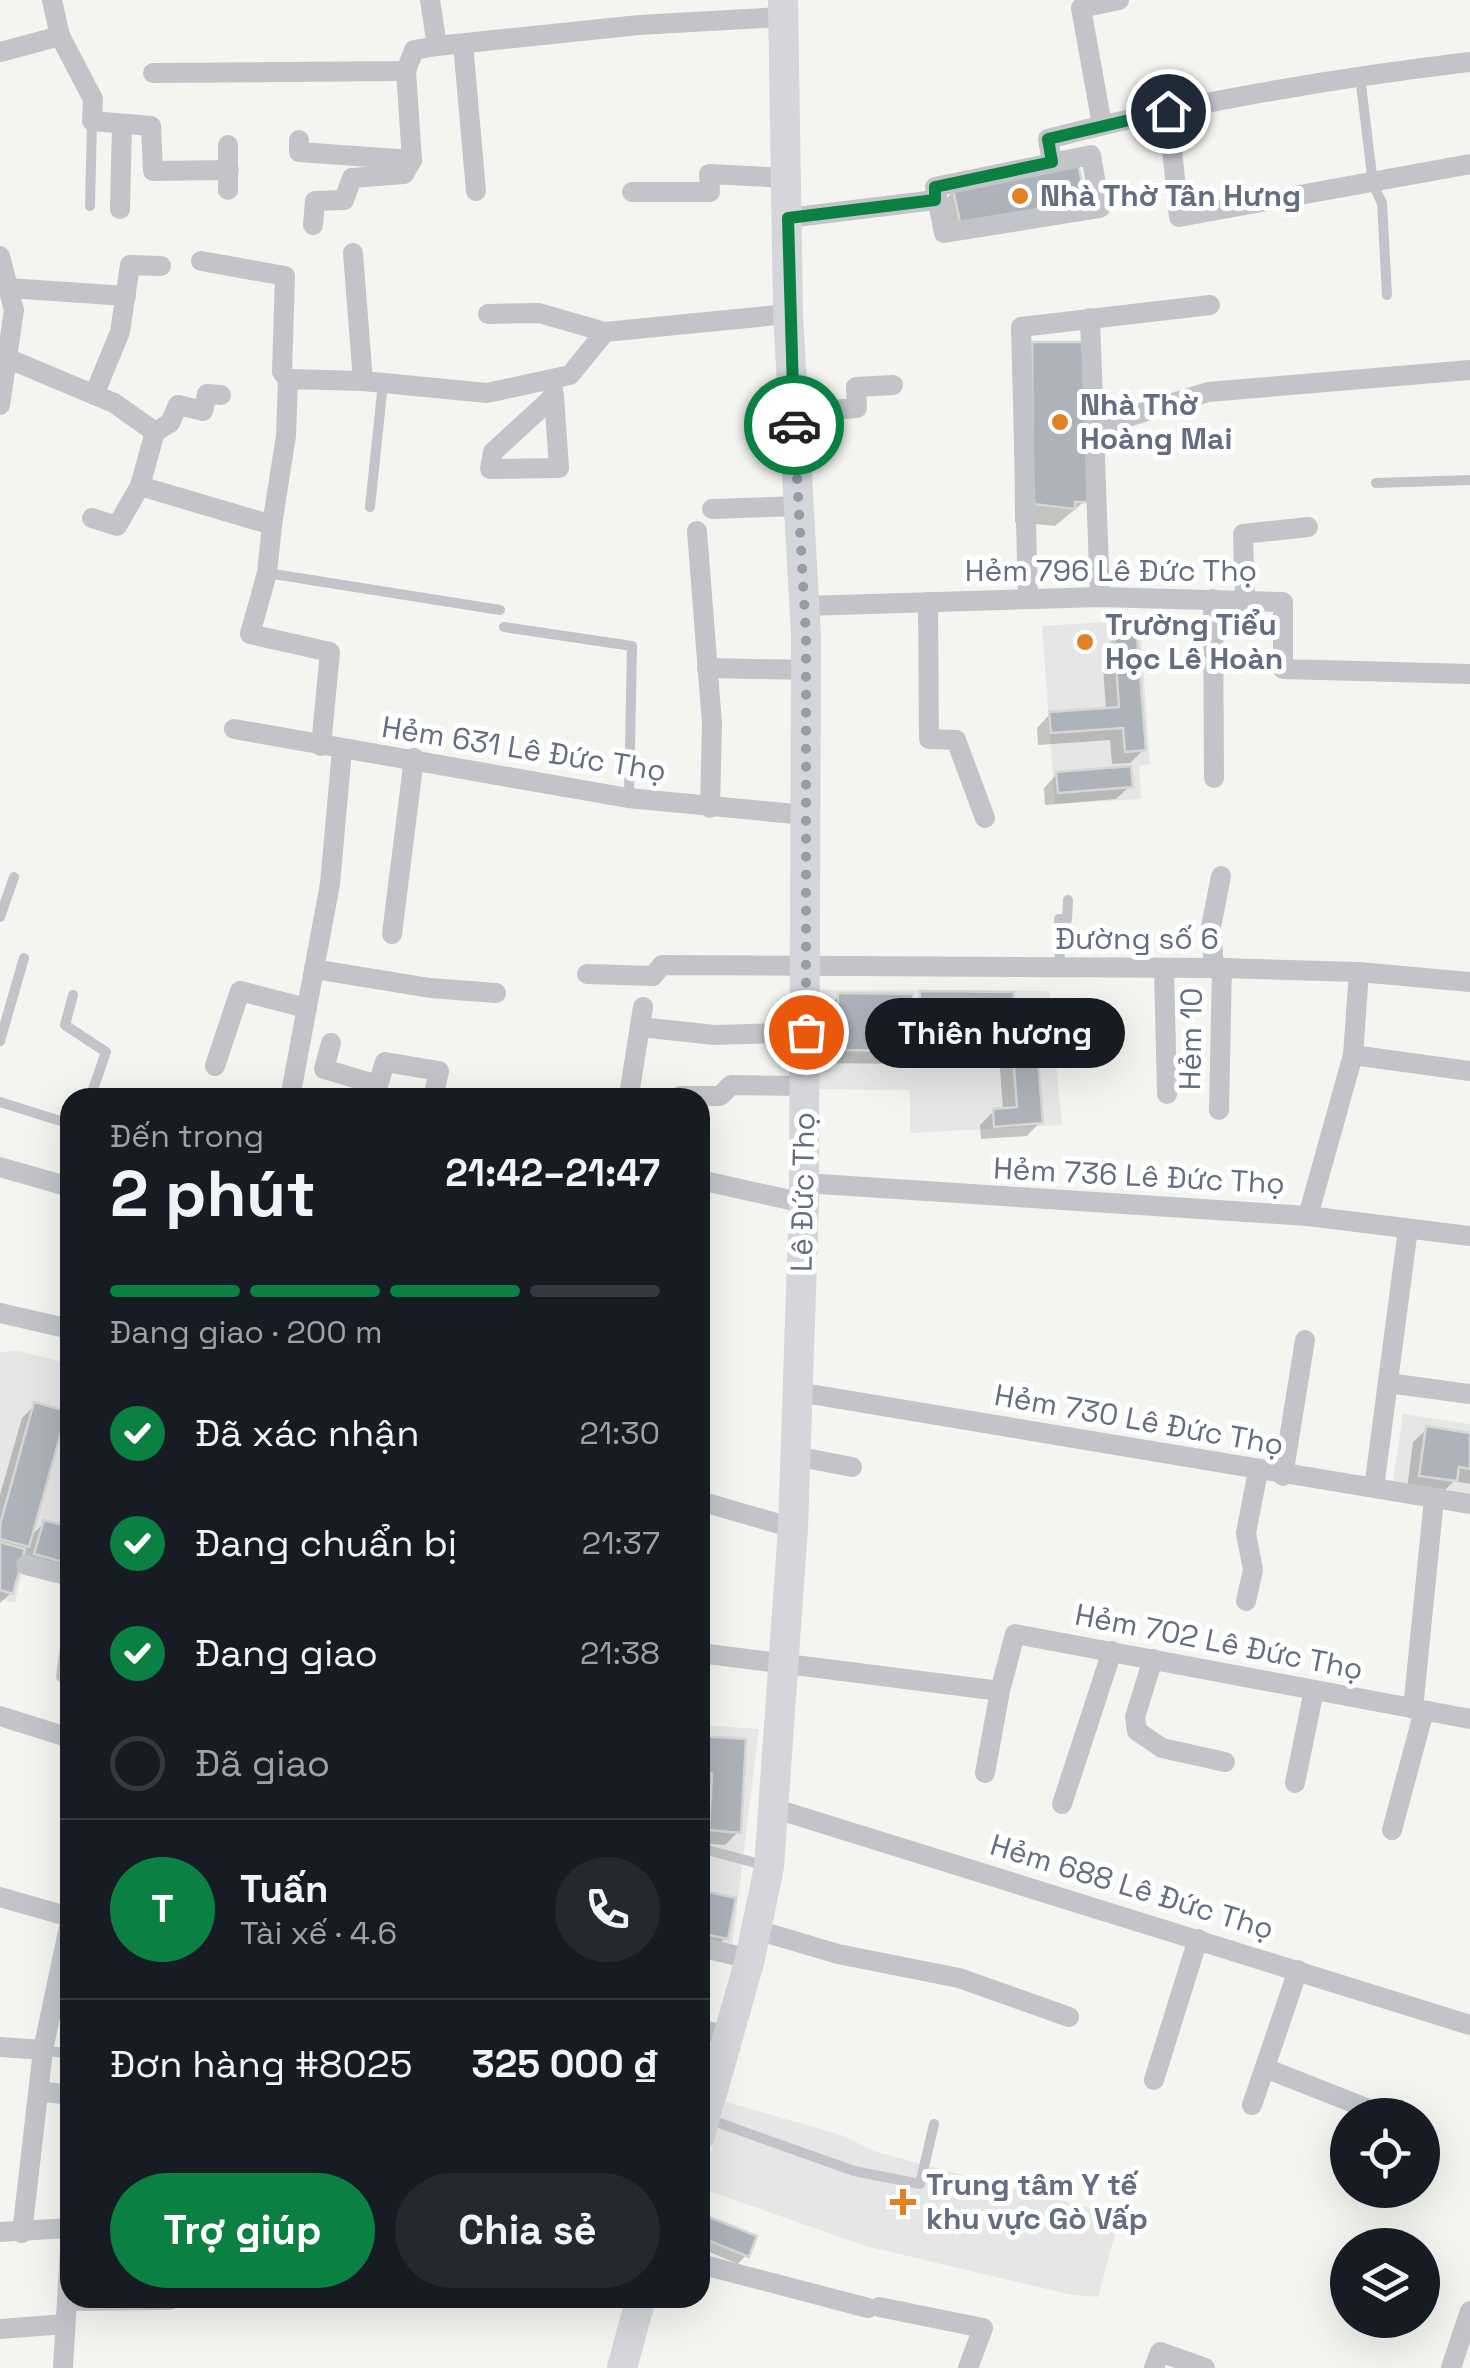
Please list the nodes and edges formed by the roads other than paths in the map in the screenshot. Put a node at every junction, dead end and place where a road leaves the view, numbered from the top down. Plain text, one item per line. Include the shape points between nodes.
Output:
1 (52, 0) edge
2 (430, 0) edge
3 (1119, 0) edge
4 (783, 8) edge
5 (60, 36) junction
6 (463, 44) junction
7 (437, 46) junction
8 (0, 52) edge
9 (1470, 62) edge
10 (406, 71) junction
11 (153, 73) dead end
12 (1360, 75) junction
13 (1168, 111) junction
14 (92, 122) junction
15 (122, 124) junction
16 (1102, 125) junction
17 (300, 140) dead end
18 (228, 145) dead end
19 (412, 160) junction
20 (1052, 162) junction
21 (1470, 164) edge
22 (787, 178) junction
23 (1373, 184) junction
24 (476, 191) dead end
25 (632, 192) dead end
26 (935, 200) junction
27 (90, 206) dead end
28 (120, 210) dead end
29 (788, 218) junction
30 (313, 226) dead end
31 (353, 253) dead end
32 (0, 256) edge
33 (200, 262) dead end
34 (161, 266) dead end
35 (8, 288) junction
36 (1387, 294) dead end
37 (126, 296) junction
38 (1210, 305) dead end
39 (488, 314) dead end
40 (788, 314) junction
41 (1090, 318) junction
42 (605, 332) junction
43 (10, 359) junction
44 (1470, 370) edge
45 (288, 379) junction
46 (373, 382) junction
47 (893, 385) dead end
48 (94, 395) junction
49 (221, 395) dead end
50 (0, 406) edge
51 (793, 414) junction
52 (1096, 427) junction
53 (155, 432) junction
54 (1470, 480) edge
55 (1376, 484) dead end
56 (140, 486) junction
57 (799, 506) junction
58 (370, 507) dead end
59 (712, 508) dead end
60 (92, 518) dead end
61 (272, 524) junction
62 (1308, 528) dead end
63 (697, 531) dead end
64 (267, 573) junction
65 (1100, 596) junction
66 (1028, 598) junction
67 (1212, 598) junction
68 (1245, 600) junction
69 (928, 602) junction
70 (805, 606) junction
71 (500, 610) dead end
72 (504, 627) dead end
73 (707, 668) junction
74 (806, 670) junction
75 (1470, 674) edge
76 (234, 729) dead end
77 (332, 748) junction
78 (414, 758) junction
79 (1214, 778) dead end
80 (628, 798) junction
81 (710, 808) junction
82 (805, 815) junction
83 (985, 818) dead end
84 (1221, 876) dead end
85 (14, 877) dead end
86 (1068, 900) dead end
87 (0, 917) edge
88 (392, 934) dead end
89 (24, 958) dead end
90 (804, 965) junction
91 (1164, 968) junction
92 (1218, 968) junction
93 (314, 969) junction
94 (1060, 969) junction
95 (1359, 972) junction
96 (587, 974) dead end
97 (1470, 982) edge
98 (496, 993) dead end
99 (73, 995) dead end
100 (306, 1008) junction
101 (806, 1032) junction
102 (0, 1040) edge
103 (331, 1043) dead end
104 (1353, 1055) junction
105 (215, 1066) dead end
106 (1470, 1071) edge
107 (804, 1086) junction
108 (93, 1088) edge
109 (292, 1088) edge
110 (369, 1088) edge
111 (378, 1088) edge
112 (436, 1088) edge
113 (630, 1088) edge
114 (1167, 1094) dead end
115 (710, 1096) edge
116 (0, 1102) edge
117 (1219, 1110) dead end
118 (60, 1121) edge
119 (0, 1167) edge
120 (710, 1181) edge
121 (60, 1184) edge
122 (804, 1193) junction
123 (1308, 1216) junction
124 (1408, 1229) junction
125 (1470, 1236) edge
126 (0, 1313) edge
127 (60, 1328) edge
128 (1304, 1340) dead end
129 (1388, 1383) junction
130 (798, 1392) junction
131 (1470, 1394) edge
132 (796, 1456) junction
133 (852, 1467) dead end
134 (1258, 1471) junction
135 (1284, 1476) junction
136 (1374, 1488) junction
137 (1434, 1499) junction
138 (1470, 1504) edge
139 (710, 1505) edge
140 (793, 1528) junction
141 (26, 1565) dead end
142 (60, 1574) edge
143 (1246, 1601) dead end
144 (1112, 1651) junction
145 (710, 1655) edge
146 (1153, 1659) junction
147 (785, 1666) junction
148 (1314, 1690) junction
149 (1000, 1692) junction
150 (1418, 1710) junction
151 (0, 1716) edge
152 (1470, 1719) edge
153 (60, 1735) edge
154 (1225, 1762) dead end
155 (985, 1773) dead end
156 (1295, 1783) dead end
157 (1062, 1804) dead end
158 (776, 1808) junction
159 (1392, 1830) dead end
160 (710, 1851) edge
161 (769, 1867) junction
162 (0, 1897) edge
163 (60, 1917) edge
164 (1198, 1939) junction
165 (753, 1944) junction
166 (710, 1946) edge
167 (60, 1970) edge
168 (1298, 1970) junction
169 (1069, 2017) dead end
170 (1470, 2025) edge
171 (715, 2033) edge
172 (0, 2047) edge
173 (44, 2050) junction
174 (60, 2052) edge
175 (1265, 2068) junction
176 (710, 2072) edge
177 (1154, 2080) dead end
178 (39, 2091) junction
179 (60, 2093) edge
180 (1341, 2098) edge
181 (1252, 2105) dead end
182 (934, 2124) dead end
183 (710, 2129) edge
184 (60, 2229) edge
185 (0, 2232) edge
186 (22, 2233) junction
187 (710, 2267) edge
188 (67, 2308) edge
189 (638, 2308) edge
190 (1470, 2311) edge
191 (66, 2324) junction
192 (0, 2329) edge
193 (63, 2368) edge
194 (622, 2368) edge
195 (968, 2368) edge
196 (1154, 2368) edge
197 (1205, 2368) edge
198 (1451, 2368) edge

1 - 5 street
2 - 7 street
3 - 16 street via 1081,8
4 - 6 street
4 - 22 main road, Lê Đức Thọ
5 - 8 street
5 - 14 street via 93,98
6 - 7 street
6 - 24 street
7 - 10 street via 414,50
9 - 12 street
10 - 11 street
10 - 19 street
12 - 13 street
12 - 23 lane
13 - 16 street
13 - 23 street via 1178,217
14 - 15 street
14 - 27 lane
15 - 18 street via 151,126 153,172 228,180
15 - 28 street
16 - 20 street via 1048,139
17 - 19 street via 299,152
19 - 30 street via 404,174 352,178 344,200 315,200
20 - 26 street via 935,187
20 - 26 street via 1091,154 1100,208 944,233
21 - 23 street
22 - 25 street via 709,174 710,192
22 - 29 main road, Lê Đức Thọ
23 - 36 lane via 1382,203
26 - 29 street
29 - 40 main road, Lê Đức Thọ
31 - 46 street
32 - 35 street
33 - 45 street via 285,276 282,372
34 - 37 street via 130,266
35 - 37 street
35 - 43 street via 14,310
37 - 48 street via 120,332
38 - 41 street
39 - 42 street via 538,313
40 - 42 street
40 - 51 main road, Lê Đức Thọ
41 - 52 street
41 - 66 street via 1022,327
42 - 46 street via 553,388 488,393
43 - 48 street
43 - 50 street
44 - 52 street via 1208,392
45 - 46 street
45 - 61 street
46 - 58 lane
47 - 51 street via 856,387 857,408
48 - 53 street
49 - 53 street via 206,394 203,411 178,405 170,423
51 - 57 main road, Lê Đức Thọ
52 - 65 street
53 - 56 street
54 - 55 lane
56 - 60 street via 116,526
56 - 61 street
57 - 59 street
57 - 70 main road, Lê Đức Thọ
61 - 64 street
62 - 68 street via 1243,534
63 - 73 street
64 - 71 lane
64 - 77 street via 250,634 330,652
65 - 66 street, Hẻm 796 Lê Đức Thọ
65 - 67 street, Hẻm 796 Lê Đức Thọ
66 - 69 street, Hẻm 796 Lê Đức Thọ
67 - 68 street, Hẻm 796 Lê Đức Thọ
67 - 79 street
68 - 75 street, Hẻm 796 Lê Đức Thọ via 1283,602 1283,669
69 - 70 street, Hẻm 796 Lê Đức Thọ
69 - 83 street via 929,739 956,740
70 - 74 main road, Lê Đức Thọ
72 - 80 lane via 632,646
73 - 74 street
73 - 81 street
74 - 82 main road, Lê Đức Thọ
76 - 77 street, Hẻm 631 Lê Đức Thọ
77 - 78 street, Hẻm 631 Lê Đức Thọ
77 - 93 street via 330,884
78 - 80 street, Hẻm 631 Lê Đức Thọ
78 - 88 street
80 - 81 street, Hẻm 631 Lê Đức Thọ
81 - 82 street, Hẻm 631 Lê Đức Thọ
82 - 90 main road, Lê Đức Thọ
84 - 92 street, Hẻm 10 via 1211,927
85 - 87 lane
86 - 94 lane via 1068,920 1058,920
89 - 102 lane
90 - 94 street, Đường số 6
90 - 96 street, Đường số 6 via 662,965 653,976
90 - 101 main road, Lê Đức Thọ
91 - 92 street, Đường số 6
91 - 94 street, Đường số 6
91 - 114 street
92 - 95 street, Đường số 6
92 - 117 street, Hẻm 10
93 - 98 street
93 - 100 street
95 - 97 street, Đường số 6
95 - 104 street
99 - 108 lane via 65,1026 106,1052
100 - 105 street via 240,991
100 - 109 street
101 - 107 main road, Lê Đức Thọ
101 - 113 street via 715,1035 642,1017
103 - 110 street via 324,1070
104 - 106 street
104 - 123 street
107 - 115 street via 731,1085
107 - 122 main road, Lê Đức Thọ
111 - 112 street via 385,1062 439,1071
116 - 118 lane
119 - 121 street
120 - 122 street, Hẻm 736 Lê Đức Thọ
122 - 123 street, Hẻm 736 Lê Đức Thọ
122 - 130 main road, Lê Đức Thọ
123 - 124 street, Hẻm 736 Lê Đức Thọ
124 - 125 street, Hẻm 736 Lê Đức Thọ
124 - 129 street
126 - 127 street
128 - 135 street
129 - 131 street
129 - 136 street
130 - 132 main road, Lê Đức Thọ
130 - 134 street, Hẻm 730 Lê Đức Thọ
132 - 133 street
132 - 140 main road, Lê Đức Thọ
134 - 135 street, Hẻm 730 Lê Đức Thọ
134 - 143 street via 1246,1533 1254,1570
135 - 136 street, Hẻm 730 Lê Đức Thọ
136 - 137 street, Hẻm 730 Lê Đức Thọ
137 - 138 street, Hẻm 730 Lê Đức Thọ
137 - 150 street
139 - 140 street
140 - 147 main road, Lê Đức Thọ
141 - 142 street
144 - 146 street, Hẻm 702 Lê Đức Thọ
144 - 149 street, Hẻm 702 Lê Đức Thọ via 1015,1634
144 - 157 street
145 - 147 street
146 - 148 street, Hẻm 702 Lê Đức Thọ
146 - 154 street via 1137,1731 1162,1748
147 - 149 street
147 - 158 main road, Lê Đức Thọ
148 - 150 street, Hẻm 702 Lê Đức Thọ
148 - 156 street
149 - 155 street, Hẻm 702 Lê Đức Thọ
150 - 152 street, Hẻm 702 Lê Đức Thọ
150 - 159 street
151 - 153 street
158 - 161 main road, Lê Đức Thọ
158 - 164 street, Hẻm 688 Lê Đức Thọ
160 - 161 lane
161 - 165 main road, Lê Đức Thọ
162 - 163 street
164 - 168 street, Hẻm 688 Lê Đức Thọ
164 - 177 street
165 - 166 street
165 - 169 street via 959,1978
165 - 171 main road, Lê Đức Thọ
167 - 173 street
168 - 170 street, Hẻm 688 Lê Đức Thọ
168 - 175 street
171 - 176 main road, Lê Đức Thọ
172 - 173 street
173 - 174 lane
173 - 178 street
175 - 180 street
175 - 181 street
178 - 179 street
178 - 186 street
182 - 183 lane via 920,2184
184 - 186 street
185 - 186 street
187 - 195 street via 983,2328
188 - 191 street
189 - 194 main road
190 - 198 street
191 - 192 street
191 - 193 street
196 - 197 street via 1160,2352

